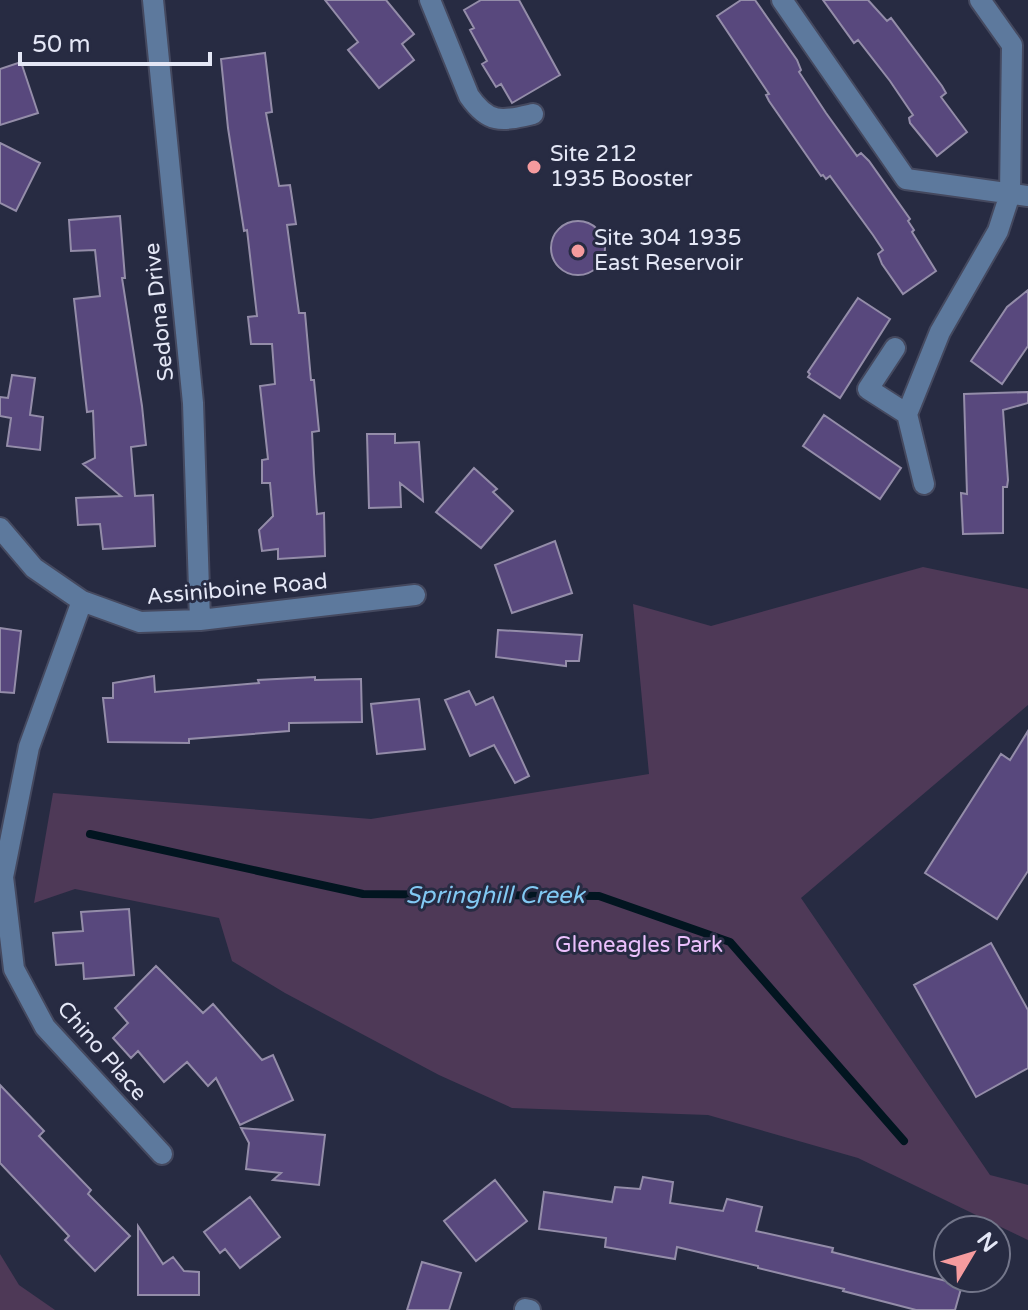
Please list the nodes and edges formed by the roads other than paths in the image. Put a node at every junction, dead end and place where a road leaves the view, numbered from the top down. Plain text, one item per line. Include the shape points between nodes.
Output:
1 (153, 0) edge
2 (430, 0) edge
3 (782, 0) edge
4 (980, 0) edge
5 (533, 114) dead end
6 (1019, 195) edge
7 (895, 348) dead end
8 (907, 414) junction
9 (924, 484) dead end
10 (0, 528) edge
11 (415, 595) dead end
12 (82, 601) junction
13 (200, 620) junction
14 (162, 1154) dead end

1 - 13 street, Sedona Drive via 193,403
2 - 5 street via 478,109 504,121
3 - 6 street via 906,179
4 - 6 street via 1012,45
6 - 8 street via 940,332
7 - 8 street via 868,389
8 - 9 street
10 - 12 street, Assiniboine Road via 34,568
11 - 13 street, Assiniboine Road
12 - 13 street, Assiniboine Road via 140,622
12 - 14 street, Chino Place via 29,747 3,877 14,969 45,1027

